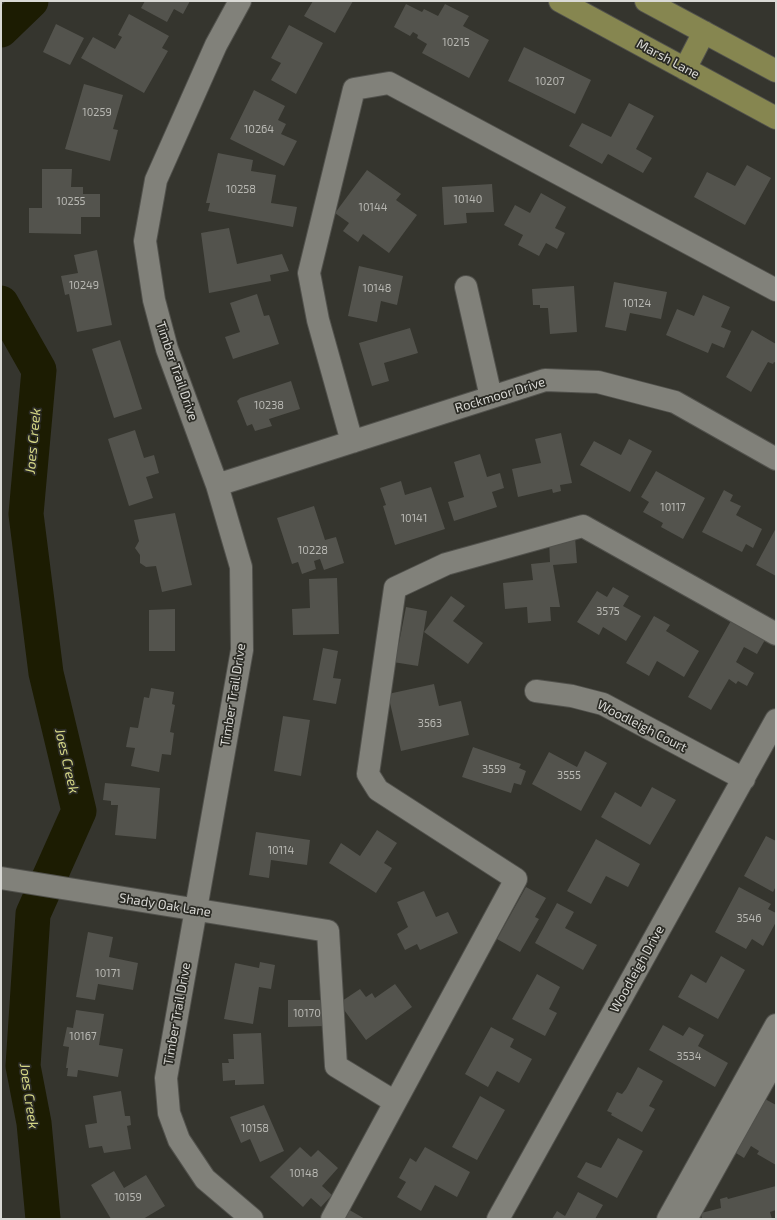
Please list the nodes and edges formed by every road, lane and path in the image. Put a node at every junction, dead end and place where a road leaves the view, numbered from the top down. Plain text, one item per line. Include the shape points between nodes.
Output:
1 (240, 1) edge
2 (560, 1) edge
3 (646, 1) edge
4 (704, 32) junction
5 (685, 69) junction
6 (776, 71) edge
7 (776, 118) edge
8 (466, 287) dead end
9 (776, 290) edge
10 (491, 397) junction
11 (352, 442) junction
12 (776, 459) edge
13 (217, 485) junction
14 (776, 634) edge
15 (536, 692) dead end
16 (776, 720) edge
17 (744, 779) junction
18 (3, 879) edge
19 (196, 910) junction
20 (776, 1026) edge
21 (776, 1058) edge
22 (395, 1102) junction
23 (252, 1219) edge
24 (332, 1219) edge
25 (498, 1219) edge
26 (668, 1219) edge
27 (686, 1219) edge

1 - 13 street, Timber Trail Drive via 216,45 156,180 145,242 154,300 167,349
2 - 5 main road, Marsh Lane
3 - 4 main road
4 - 5 main road
4 - 6 main road
5 - 7 main road, Marsh Lane
8 - 10 street
9 - 11 street via 390,83 354,89 309,272 318,320
10 - 11 street, Rockmoor Drive
10 - 12 street, Rockmoor Drive via 545,380 598,382 674,402
11 - 13 street, Rockmoor Drive
13 - 19 street, Timber Trail Drive via 242,567 242,650
14 - 22 street via 583,526 446,564 395,588 368,774 378,790 516,879
15 - 17 street, Woodleigh Court via 572,696 603,704
16 - 17 street, Woodleigh Drive
17 - 25 street, Woodleigh Drive
18 - 19 street, Shady Oak Lane
19 - 22 street, Shady Oak Lane via 328,931 336,1066
19 - 23 street, Timber Trail Drive via 166,1078 169,1113 178,1140 205,1179
20 - 26 street
21 - 27 street
22 - 24 street

